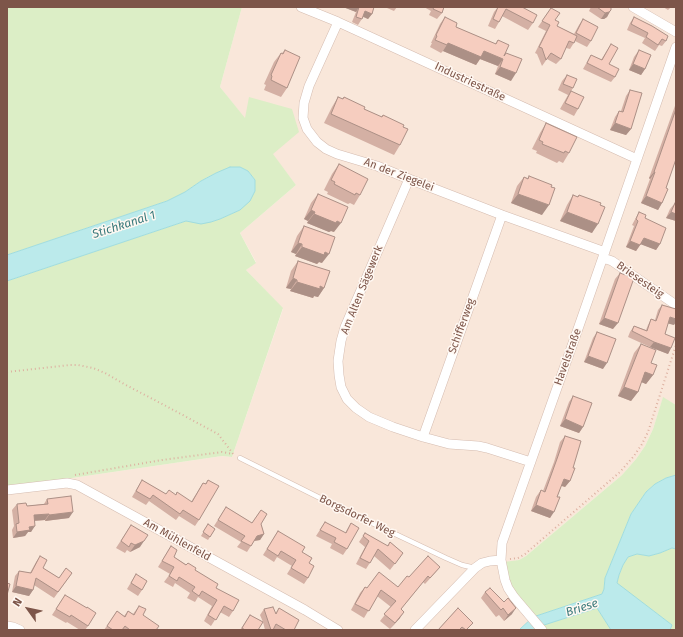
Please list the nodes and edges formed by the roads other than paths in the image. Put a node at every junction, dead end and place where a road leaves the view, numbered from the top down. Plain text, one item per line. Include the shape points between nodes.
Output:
1 (301, 7) edge
2 (633, 7) edge
3 (338, 22) junction
4 (676, 32) edge
5 (676, 47) edge
6 (637, 159) junction
7 (409, 179) junction
8 (502, 215) junction
9 (604, 255) junction
10 (676, 305) edge
11 (422, 437) junction
12 (240, 458) road end
13 (530, 462) junction
14 (7, 490) edge
15 (501, 560) junction
16 (475, 568) junction
17 (7, 626) edge
18 (541, 629) edge
19 (20, 630) edge
20 (338, 630) edge
21 (415, 630) edge

1 - 3 street, Industriestraße
2 - 4 street
3 - 6 street, Industriestraße
3 - 7 street, An der Ziegelei via 304,102 303,118 307,129 326,149
5 - 6 street, Havelstraße
6 - 9 street, Havelstraße
7 - 8 street, An der Ziegelei
7 - 11 street, Am Alten Sägewerk via 345,327 338,368 341,387 356,408 393,428
8 - 9 street, An der Ziegelei
8 - 11 street, Schifferweg
9 - 10 street, Briesesteig
9 - 13 street, Havelstraße
11 - 13 street, Am Alten Sägewerk via 449,444 487,448
12 - 16 lane, Borgsdorfer Weg via 451,560
13 - 15 street, Havelstraße via 502,542
14 - 20 street, Am Mühlenfeld via 67,483 77,485
15 - 16 street via 482,563
15 - 18 street, Havelstraße via 508,588
16 - 21 street
17 - 19 street

